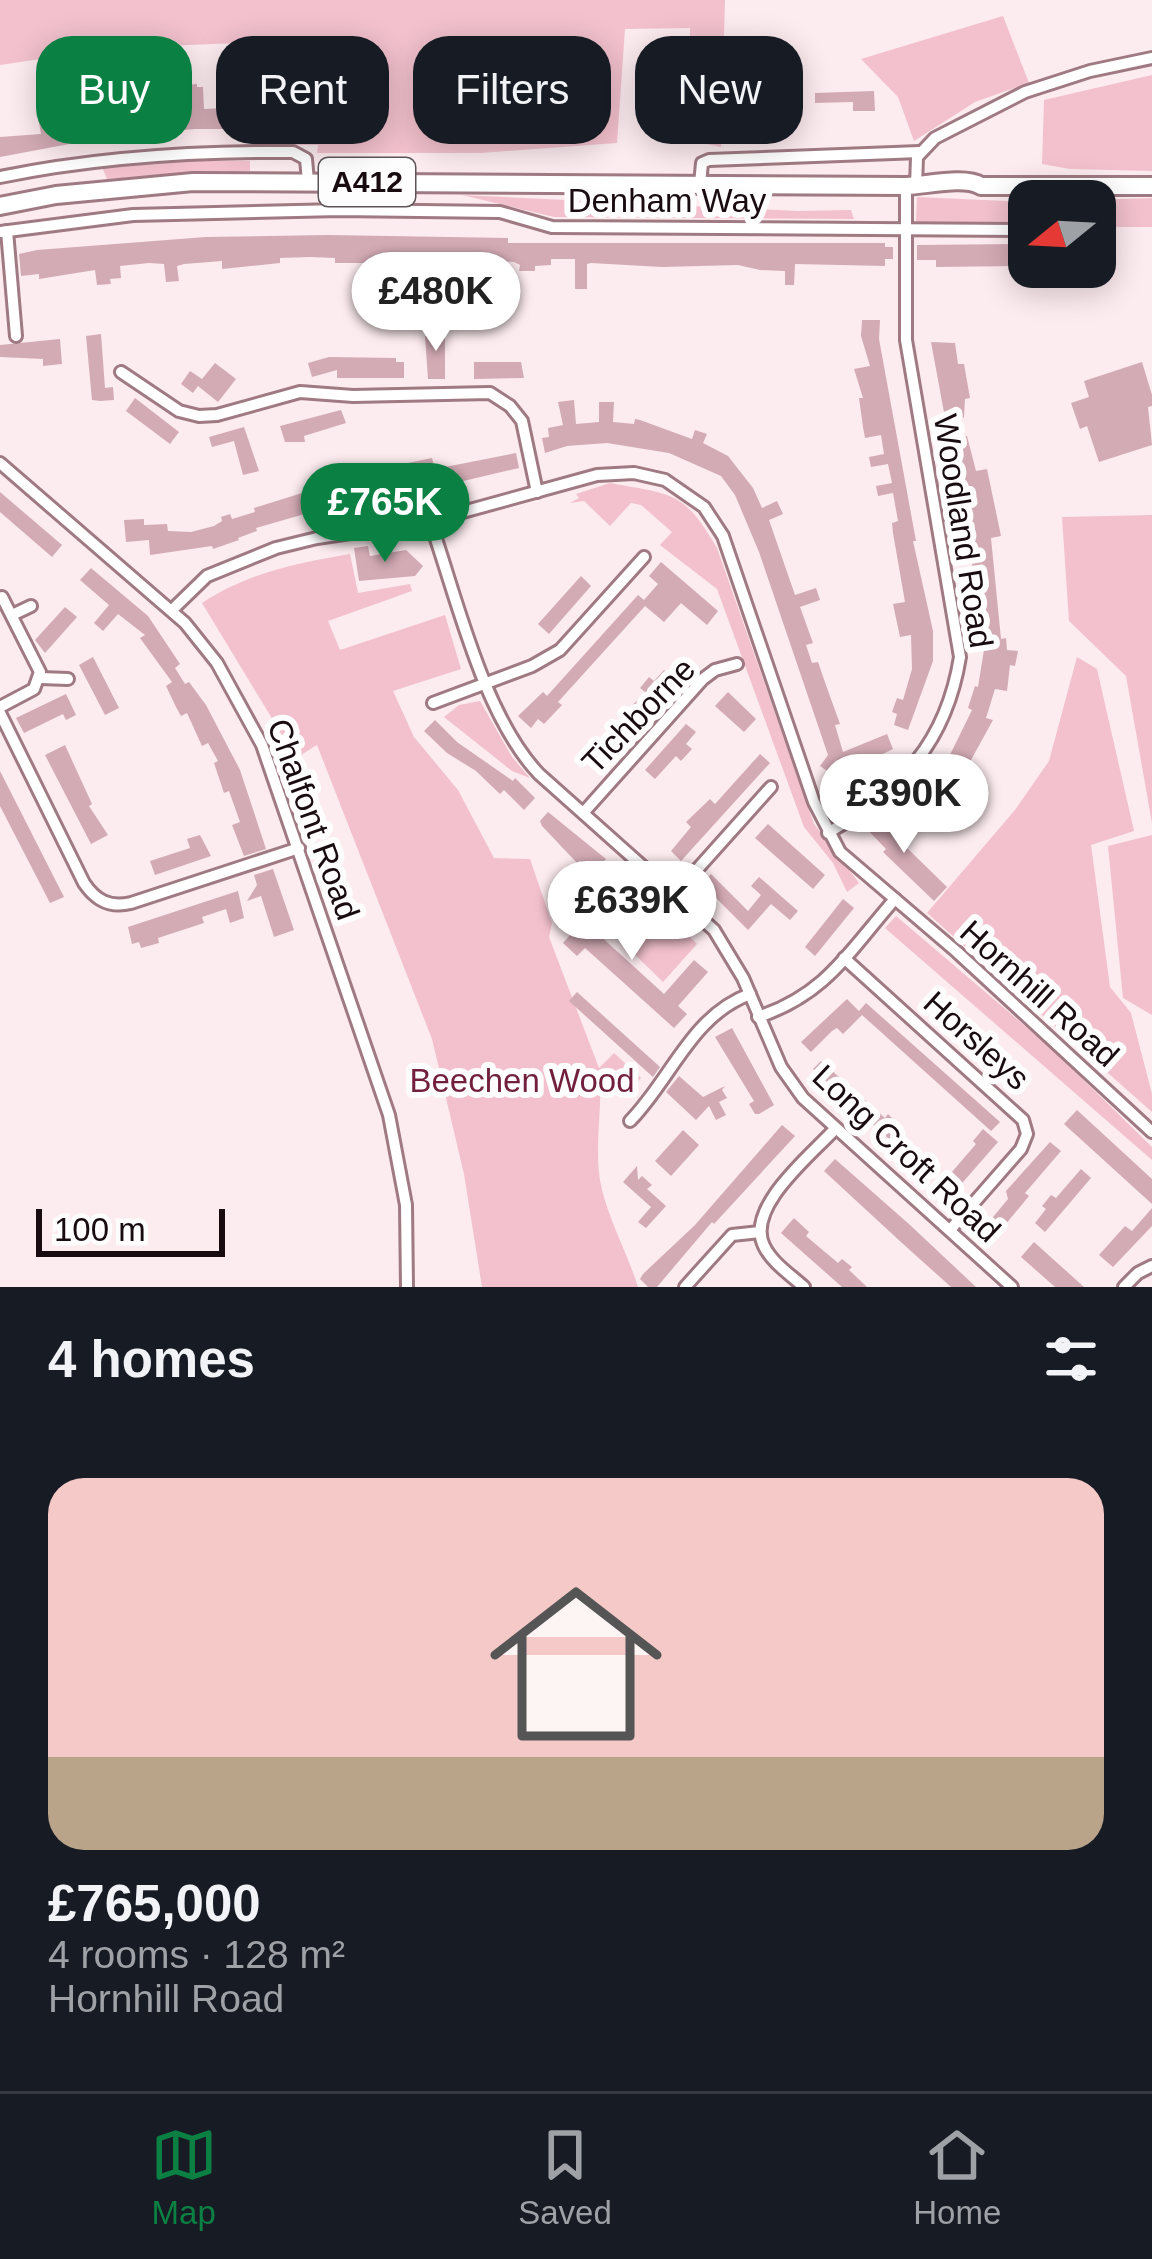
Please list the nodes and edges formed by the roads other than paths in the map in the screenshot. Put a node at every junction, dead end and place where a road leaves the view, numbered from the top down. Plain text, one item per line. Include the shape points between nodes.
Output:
1 (1152, 58) edge
2 (920, 152) junction
3 (0, 177) edge
4 (308, 182) junction
5 (340, 182) junction
6 (700, 184) junction
7 (911, 186) junction
8 (1152, 186) edge
9 (0, 206) edge
10 (339, 210) junction
11 (905, 227) junction
12 (1008, 229) edge
13 (3, 231) edge
14 (16, 335) dead end
15 (122, 372) dead end
16 (0, 463) edge
17 (537, 492) junction
18 (430, 521) junction
19 (644, 557) dead end
20 (2, 597) edge
21 (31, 606) dead end
22 (172, 610) junction
23 (12, 615) junction
24 (737, 664) dead end
25 (40, 678) junction
26 (68, 679) dead end
27 (486, 682) junction
28 (433, 703) dead end
29 (0, 710) edge
30 (771, 788) dead end
31 (584, 812) junction
32 (828, 833) junction
33 (299, 848) junction
34 (676, 893) junction
35 (895, 899) junction
36 (844, 958) junction
37 (750, 994) junction
38 (758, 1017) junction
39 (630, 1121) dead end
40 (834, 1130) junction
41 (1152, 1132) edge
42 (950, 1230) junction
43 (760, 1232) junction
44 (1152, 1266) edge
45 (407, 1287) edge
46 (685, 1287) edge
47 (804, 1287) edge
48 (1012, 1287) edge
49 (1124, 1287) edge

1 - 2 street via 1025,92
2 - 6 street via 705,161
2 - 7 street, Woodland Road
3 - 4 street via 163,154 293,152 306,159
4 - 5 main road, A412
4 - 9 main road, A412 via 177,183
5 - 6 main road, A412
5 - 10 street
6 - 7 main road, A412
7 - 8 main road, A412
7 - 11 street, Woodland Road
10 - 11 street, Denham Way via 500,212 552,227
10 - 13 street, Denham Way via 133,215
11 - 12 street, Denham Way
11 - 32 street, Woodland Road via 905,340 959,665 928,749
13 - 14 street
15 - 17 street via 199,416 300,392 490,393 522,421
16 - 22 street, Chalfont Road
17 - 18 street, Hornhill Road
17 - 32 street, Hornhill Road via 634,473 664,480 708,512 732,559
18 - 22 street, Hornhill Road via 276,548 207,577
18 - 27 street, Long Croft Road
19 - 27 street via 560,650
20 - 23 street
21 - 23 street
22 - 33 street, Chalfont Road via 233,689 271,764
23 - 25 street
24 - 31 street, Tichborne via 703,679
25 - 26 street
25 - 29 street
27 - 28 street
27 - 31 street, Long Croft Road via 521,753
29 - 33 street via 84,883 107,904
30 - 34 street
31 - 34 street, Long Croft Road
32 - 35 street, Hornhill Road via 848,862
33 - 45 street, Chalfont Road via 389,1115 406,1205
34 - 37 street, Long Croft Road via 714,930
35 - 36 street
35 - 41 street, Hornhill Road
36 - 38 street via 809,995
36 - 42 street, Horsleys via 1026,1127 1021,1149
37 - 38 street, Long Croft Road
37 - 39 street via 711,1014
38 - 40 street, Long Croft Road via 791,1083
40 - 42 street, Long Croft Road
40 - 43 street via 767,1204
42 - 48 street, Long Croft Road
43 - 46 street via 732,1235
43 - 47 street via 770,1256
44 - 49 street

